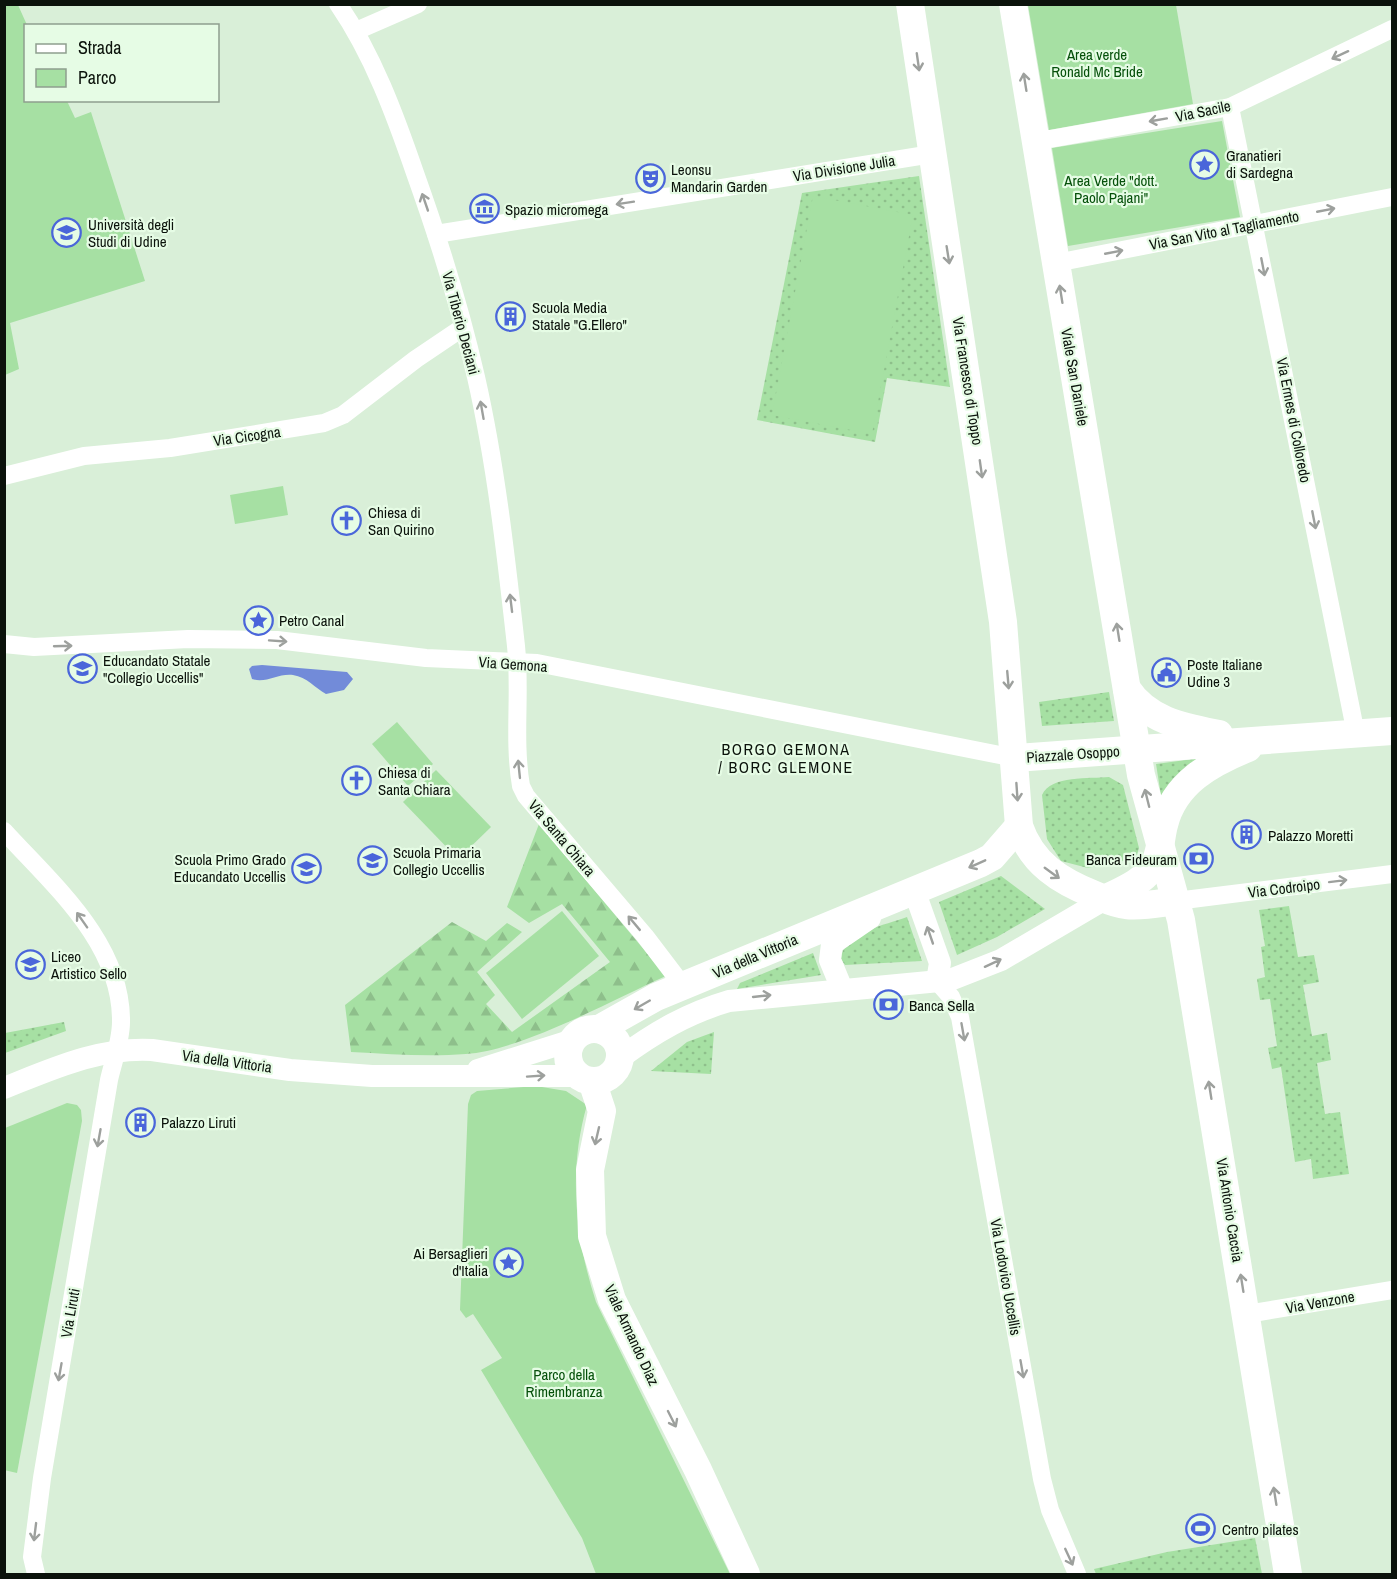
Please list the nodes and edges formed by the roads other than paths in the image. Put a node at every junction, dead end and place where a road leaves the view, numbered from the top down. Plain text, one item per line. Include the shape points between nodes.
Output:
1 (338, 4) edge
2 (418, 4) edge
3 (910, 4) edge
4 (1013, 4) edge
5 (1392, 29) edge
6 (356, 31) junction
7 (1230, 107) junction
8 (1035, 140) junction
9 (932, 154) junction
10 (1392, 197) edge
11 (1255, 225) junction
12 (436, 234) junction
13 (1056, 263) junction
14 (462, 328) junction
15 (4, 476) edge
16 (8, 647) edge
17 (518, 661) junction
18 (1127, 690) junction
19 (1392, 730) edge
20 (1356, 734) junction
21 (1264, 741) junction
22 (1137, 749) junction
23 (1015, 758) junction
24 (1019, 826) junction
25 (4, 831) edge
26 (1160, 847) junction
27 (1392, 874) edge
28 (914, 890) junction
29 (1105, 899) junction
30 (1176, 901) junction
31 (937, 981) junction
32 (683, 986) junction
33 (842, 989) junction
34 (599, 1029) junction
35 (573, 1040) junction
36 (115, 1051) junction
37 (620, 1058) junction
38 (457, 1076) junction
39 (586, 1078) junction
40 (4, 1088) edge
41 (1392, 1290) edge
42 (1247, 1314) junction
43 (36, 1575) edge
44 (746, 1575) edge
45 (1077, 1575) edge
46 (1288, 1575) edge

1 - 6 street, Via Tiberio Deciani
2 - 6 street
3 -> 9 main road, Via Francesco di Toppo
8 -> 4 main road, Viale San Daniele
5 -> 7 street, Via Sacile
12 -> 6 street, Via Tiberio Deciani via 399,126
7 -> 8 street, Via Sacile
7 - 11 street, Via Ermes di Colloredo
8 - 13 main road, Viale San Daniele
9 -> 12 street, Via Divisione Julia
9 -> 23 main road, Via Francesco di Toppo via 1003,622
11 -> 10 street, Via San Vito al Tagliamento
13 -> 11 street, Via San Vito al Tagliamento
11 -> 20 street, Via Ermes di Colloredo
12 - 14 street, Via Tiberio Deciani
18 -> 13 main road, Viale San Daniele
14 - 15 street, Via Cicogna via 343,415 324,423 170,448 84,456
17 -> 14 street, Via Tiberio Deciani via 502,529 476,376
16 -> 17 street, Via Gemona via 188,639 277,640 426,658
17 - 23 street, Via Gemona
32 -> 17 street, Via Santa Chiara via 526,796 519,772
18 - 21 main road via 1134,700 1161,719
18 - 22 main road, Viale San Daniele
19 - 20 main road
20 - 21 main road
21 - 22 main road, Piazzale Osoppo
21 - 26 main road via 1222,758 1186,785 1170,807
22 - 23 main road, Piazzale Osoppo
26 -> 22 main road, Piazzale Osoppo
23 -> 24 main road, Piazzale Osoppo
24 -> 28 main road, Via della Vittoria via 992,857
24 -> 29 main road, Piazzale Osoppo via 1041,864 1062,880
36 -> 25 street, Via Liruti via 121,1011 114,974 106,958 66,897
26 - 29 main road via 1157,860 1145,875
26 - 30 main road, Via Antonio Caccia
30 -> 27 street, Via Codroipo
31 -> 28 street via 940,963
28 - 32 main road, Via della Vittoria
28 - 33 street, Via della Vittoria via 832,944 830,960
29 - 30 main road, Piazzale Osoppo via 1133,906
31 -> 29 street, Via della Vittoria via 1000,960
42 -> 30 main road, Via Antonio Caccia
31 - 33 street, Via della Vittoria
31 -> 45 street, Via Lodovico Uccellis via 951,997 960,1017 1041,1479
32 -> 34 main road, Via della Vittoria
37 -> 33 street, Via della Vittoria via 660,1029 705,1008 752,997
34 - 35 main road via 587,1029
34 - 37 main road via 616,1040
35 - 38 street, Via della Vittoria
35 - 39 main road via 569,1060
36 - 38 street, Via della Vittoria via 152,1050 290,1070 372,1076
36 - 40 street, Via della Vittoria via 76,1060
36 -> 43 street, Via Liruti via 42,1478 32,1557
37 - 39 main road via 614,1072 605,1078
38 -> 39 street, Via della Vittoria
39 -> 44 main road, Viale Armando Diaz via 602,1111 590,1170 592,1236 612,1300
41 - 42 street, Via Venzone
46 -> 42 main road, Via Antonio Caccia

